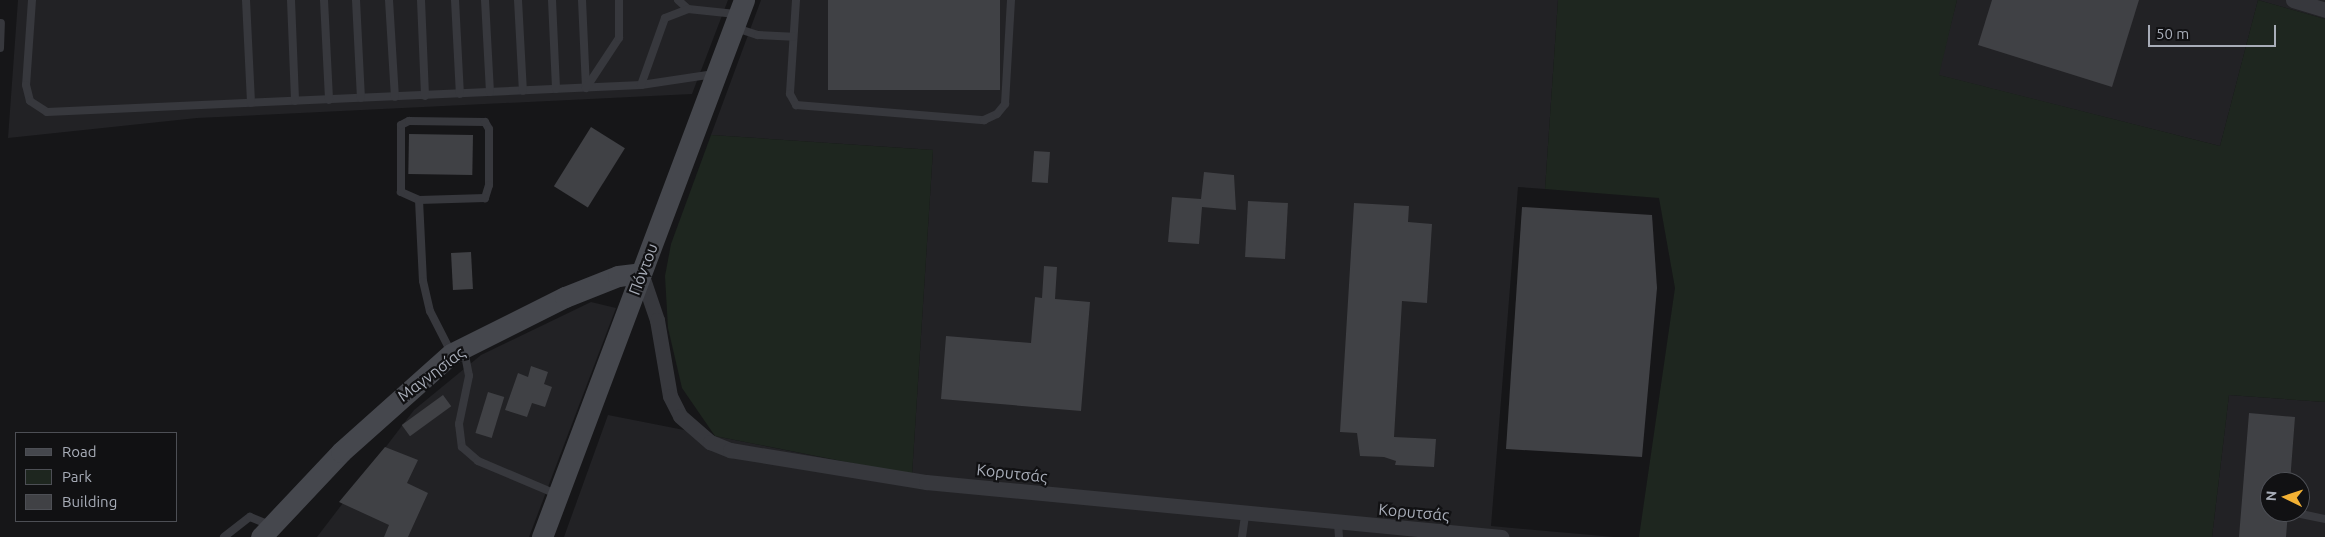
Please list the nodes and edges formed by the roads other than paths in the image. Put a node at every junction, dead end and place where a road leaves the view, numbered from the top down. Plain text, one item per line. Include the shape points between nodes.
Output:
1 (32, 0) edge
2 (246, 0) edge
3 (290, 0) edge
4 (324, 0) edge
5 (356, 0) edge
6 (389, 0) edge
7 (421, 0) edge
8 (455, 0) edge
9 (485, 0) edge
10 (518, 0) edge
11 (552, 0) edge
12 (582, 0) edge
13 (619, 0) edge
14 (678, 0) edge
15 (796, 0) edge
16 (1011, 0) edge
17 (2293, 0) edge
18 (688, 9) junction
19 (2325, 10) edge
20 (739, 14) edge
21 (1, 23) edge
22 (793, 36) junction
23 (0, 48) edge
24 (716, 73) junction
25 (641, 85) junction
26 (586, 88) junction
27 (556, 89) junction
28 (523, 91) junction
29 (490, 92) junction
30 (460, 94) junction
31 (425, 96) junction
32 (395, 97) junction
33 (361, 98) junction
34 (328, 100) junction
35 (295, 101) junction
36 (250, 103) junction
37 (419, 200) junction
38 (641, 273) junction
39 (457, 351) junction
40 (558, 495) junction
41 (1245, 515) junction
42 (2310, 516) edge
43 (2325, 520) edge
44 (1339, 530) edge
45 (266, 531) edge
46 (224, 537) edge
47 (542, 537) edge
48 (1242, 537) edge
49 (1501, 537) edge

1 - 36 lane via 26,85 30,101 47,112
2 - 36 lane
3 - 35 lane
4 - 34 lane
5 - 33 lane
6 - 32 lane
7 - 31 lane
8 - 30 lane
9 - 29 lane
10 - 28 lane
11 - 27 lane
12 - 26 lane
13 - 26 lane via 619,38
14 - 18 lane
15 - 22 lane
16 - 22 lane via 1005,104 997,114 984,120 796,104 790,94
17 - 19 street
18 - 20 lane
18 - 25 lane via 665,18
20 - 22 lane via 758,35
20 - 24 street, Πόντου
21 - 23 lane
24 - 25 lane
24 - 38 street, Πόντου
25 - 26 lane
26 - 27 lane
27 - 28 lane
28 - 29 lane
29 - 30 lane
30 - 31 lane
31 - 32 lane
32 - 33 lane
33 - 34 lane
34 - 35 lane
35 - 36 lane
37 - 37 lane via 485,198 489,185 489,129 485,122 409,120 401,125 401,192
37 - 39 lane via 423,281 430,311
38 - 39 street, Μαγνησίας via 588,287
38 - 40 street, Πόντου
38 - 41 street, Κορυτσάς via 657,320 670,396 680,416 698,434 730,450 926,482
39 - 40 lane via 469,376 459,424 462,447 478,461
39 - 45 street, Μαγνησίας via 341,452
40 - 47 street, Πόντου
41 - 44 street, Κορυτσάς
41 - 48 lane
42 - 43 lane
44 - 49 street, Κορυτσάς
45 - 46 lane via 250,517

